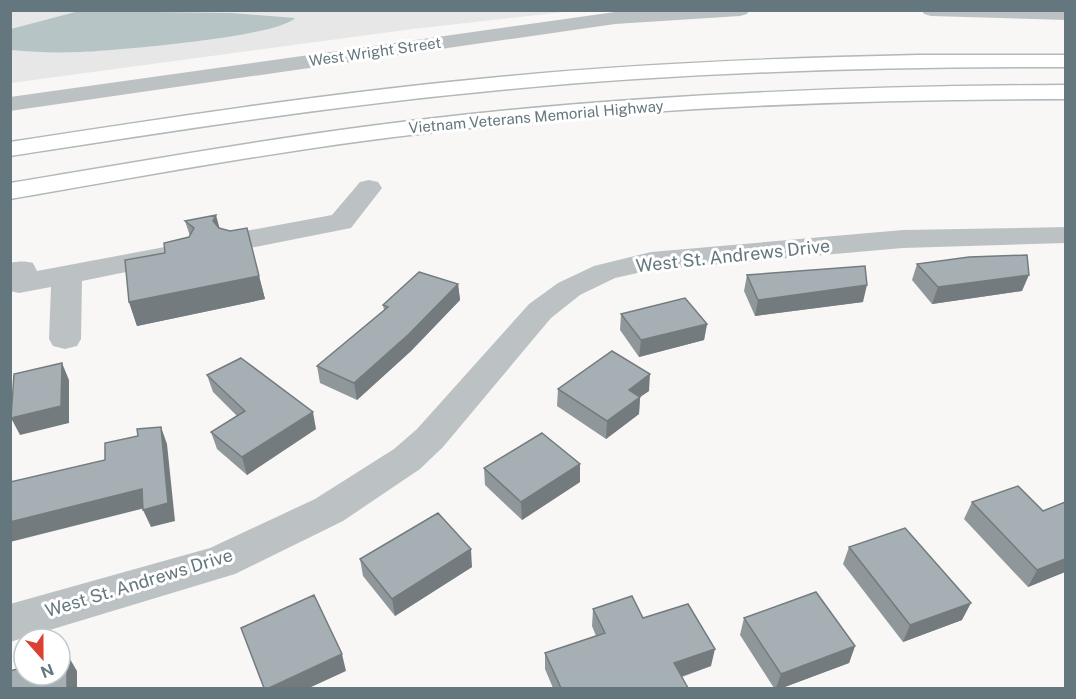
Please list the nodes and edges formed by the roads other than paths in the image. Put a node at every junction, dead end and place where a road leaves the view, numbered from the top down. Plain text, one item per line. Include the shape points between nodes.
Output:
1 (740, 10) edge
2 (931, 10) edge
3 (1065, 14) edge
4 (1065, 61) edge
5 (1065, 92) edge
6 (10, 104) edge
7 (10, 149) edge
8 (369, 188) dead end
9 (10, 191) edge
10 (1065, 235) edge
11 (235, 242) edge
12 (184, 252) edge
13 (20, 265) edge
14 (67, 275) junction
15 (65, 339) dead end
16 (10, 623) edge

1 - 6 street, West Wright Street via 615,18
2 - 3 street
4 - 7 highway, Vietnam Veterans Memorial Highway via 824,63 505,83 308,105
5 - 9 highway, Vietnam Veterans Memorial Highway via 775,98 559,112 337,137
8 - 11 street via 341,222
10 - 16 street, West St. Andrews Drive via 903,239 651,261 605,272 569,289 540,311 430,438 407,459 329,510 220,562
12 - 14 street
13 - 14 street via 20,284
14 - 15 street

